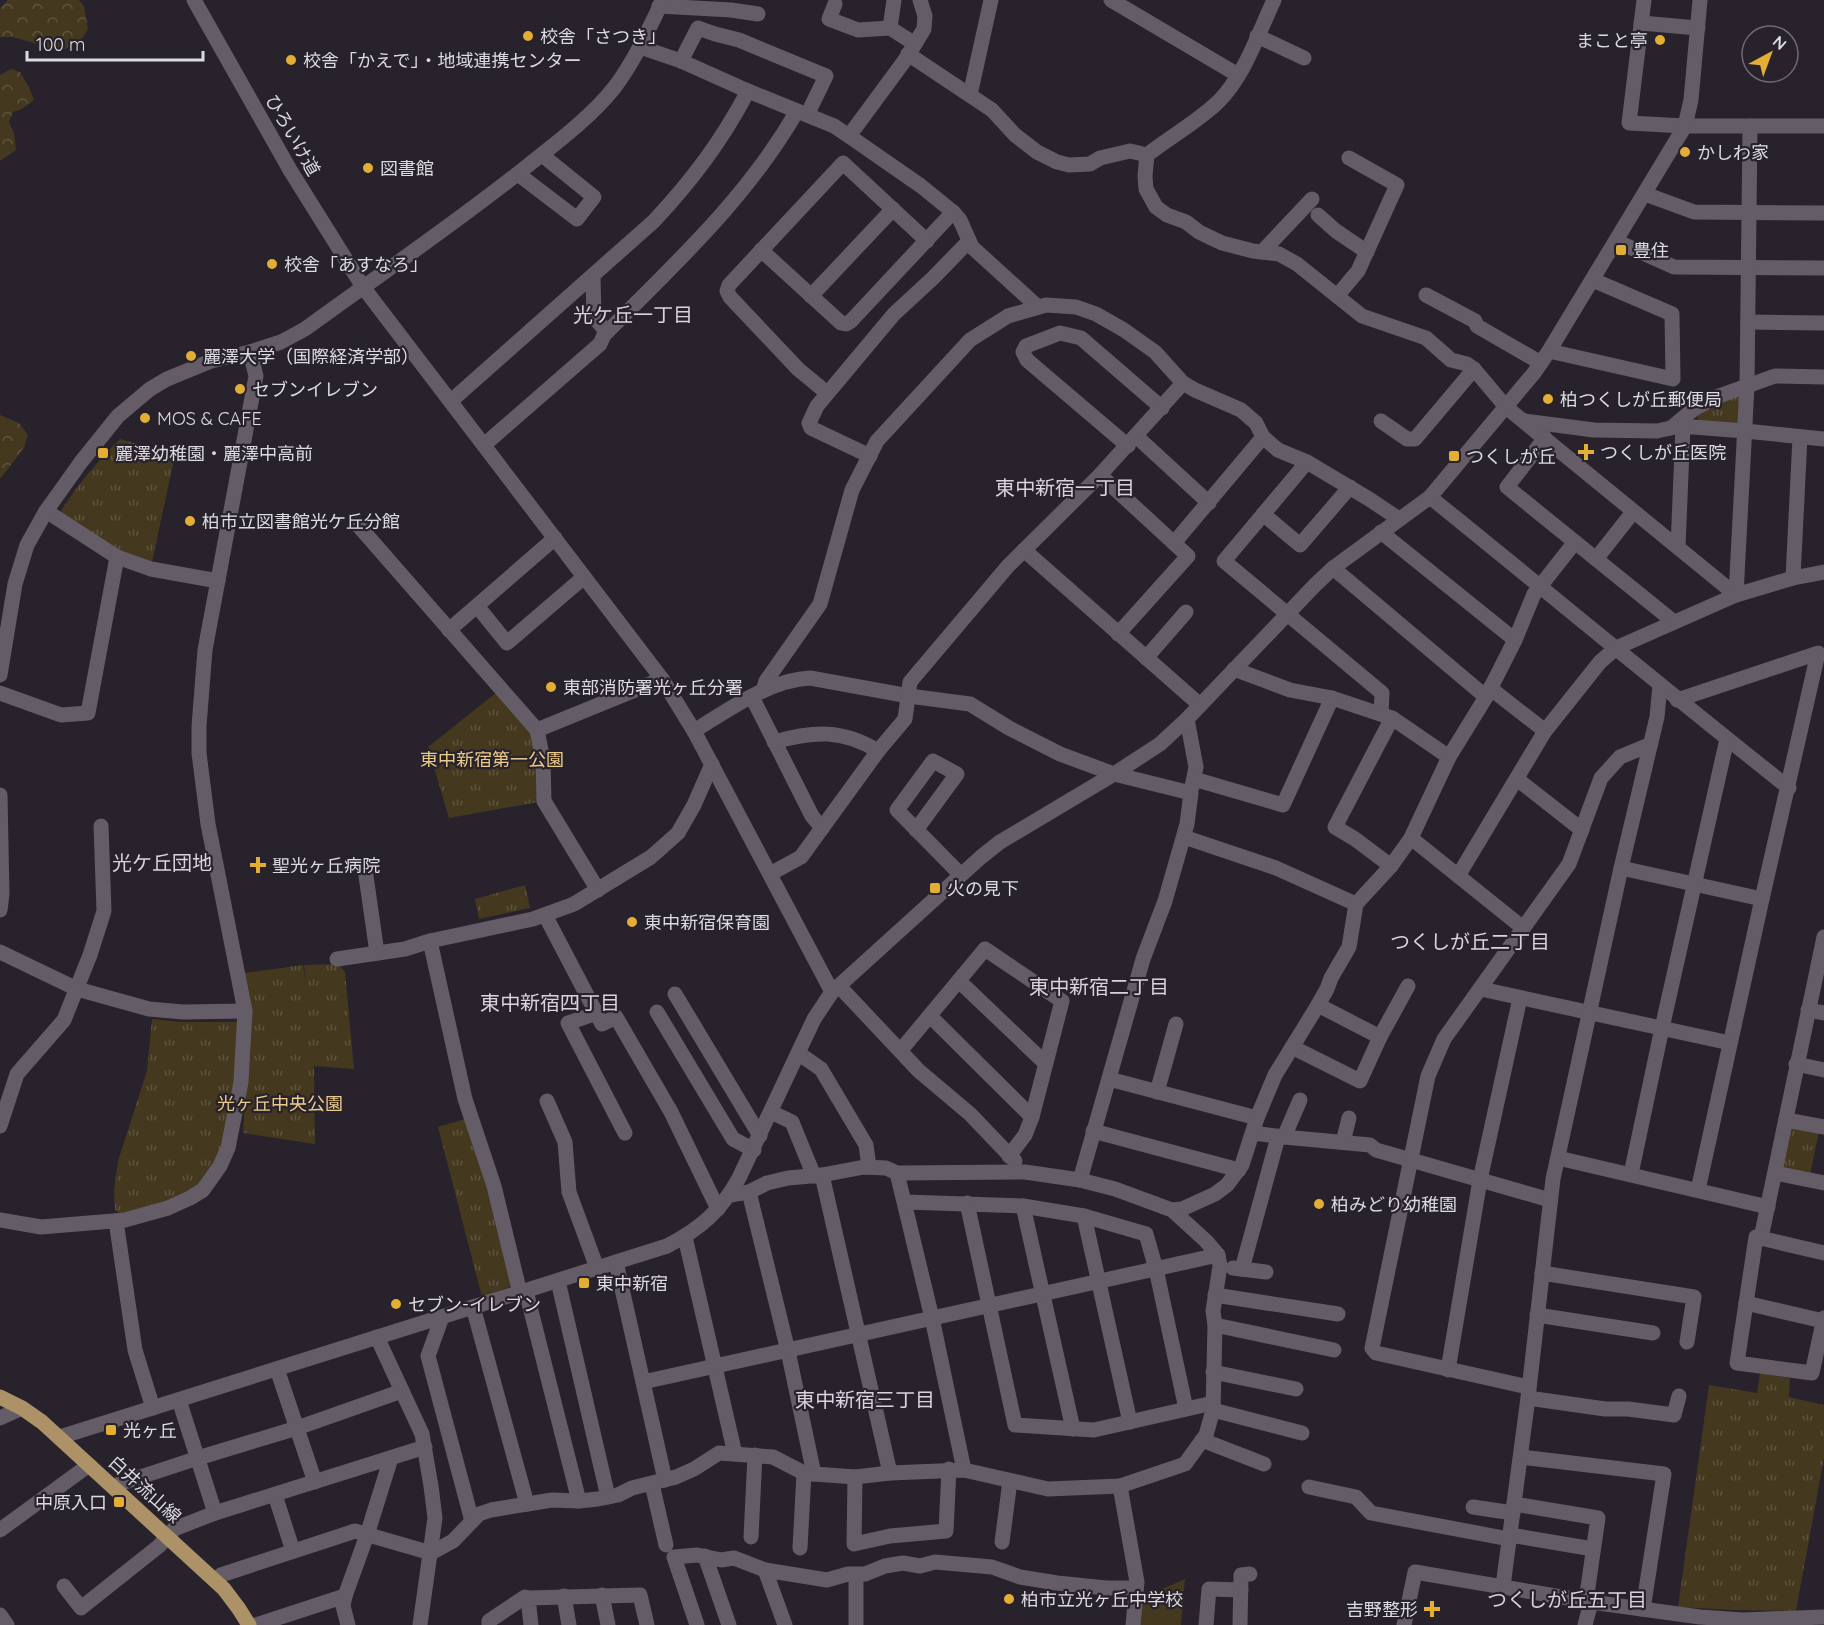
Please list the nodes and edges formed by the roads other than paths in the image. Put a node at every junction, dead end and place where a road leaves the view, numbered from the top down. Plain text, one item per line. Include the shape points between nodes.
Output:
1 (194, 0) edge
2 (894, 0) edge
3 (920, 0) edge
4 (991, 0) edge
5 (1274, 0) edge
6 (1644, 0) edge
7 (1700, 0) edge
8 (1117, 2) edge
9 (661, 3) edge
10 (836, 4) dead end
11 (733, 5) edge
12 (758, 14) dead end
13 (1641, 23) junction
14 (891, 27) junction
15 (1698, 28) junction
16 (1257, 36) junction
17 (640, 47) junction
18 (912, 49) junction
19 (1304, 58) dead end
20 (681, 62) junction
21 (1238, 75) junction
22 (748, 91) junction
23 (970, 95) junction
24 (802, 113) junction
25 (1685, 126) junction
26 (1750, 126) junction
27 (1824, 126) edge
28 (849, 136) junction
29 (542, 154) junction
30 (1147, 155) junction
31 (1349, 158) dead end
32 (518, 174) junction
33 (1645, 194) junction
34 (1312, 199) dead end
35 (892, 208) junction
36 (953, 212) junction
37 (1749, 212) junction
38 (1824, 213) edge
39 (1318, 215) dead end
40 (927, 241) junction
41 (969, 241) junction
42 (1616, 241) junction
43 (761, 250) junction
44 (1262, 252) junction
45 (1367, 252) junction
46 (1749, 267) junction
47 (1824, 268) edge
48 (593, 276) junction
49 (1593, 280) junction
50 (363, 287) junction
51 (1426, 295) dead end
52 (811, 296) junction
53 (1337, 296) junction
54 (1038, 307) junction
55 (1748, 322) junction
56 (1824, 323) edge
57 (607, 332) junction
58 (250, 352) junction
59 (1545, 357) junction
60 (1474, 369) junction
61 (1824, 377) edge
62 (1183, 383) junction
63 (1747, 386) junction
64 (827, 393) junction
65 (451, 401) junction
66 (1506, 407) junction
67 (1162, 408) junction
68 (1380, 421) dead end
69 (1524, 421) junction
70 (1677, 427) junction
71 (1745, 430) junction
72 (1263, 437) junction
73 (1800, 437) junction
74 (1545, 438) junction
75 (1824, 439) edge
76 (1132, 441) junction
77 (484, 445) junction
78 (870, 456) junction
79 (1307, 462) junction
80 (1100, 475) junction
81 (1350, 487) junction
82 (1430, 497) junction
83 (1209, 503) junction
84 (46, 511) junction
85 (1634, 512) junction
86 (1263, 514) junction
87 (1399, 519) junction
88 (357, 524) dead end
89 (1381, 532) junction
90 (555, 538) junction
91 (1575, 542) junction
92 (1174, 543) junction
93 (1678, 547) junction
94 (1024, 550) junction
95 (117, 557) junction
96 (1596, 559) junction
97 (1333, 568) junction
98 (1824, 572) edge
99 (584, 577) junction
100 (1793, 578) junction
101 (218, 580) junction
102 (1540, 586) junction
103 (1736, 595) junction
104 (477, 606) junction
105 (1186, 612) dead end
106 (1286, 615) junction
107 (1674, 622) junction
108 (449, 630) junction
109 (1118, 634) junction
110 (1515, 640) junction
111 (1616, 648) junction
112 (1146, 658) junction
113 (1234, 669) junction
114 (0, 675) edge
115 (662, 679) junction
116 (1660, 685) junction
117 (1488, 692) junction
118 (0, 693) edge
119 (758, 694) junction
120 (909, 696) junction
121 (1332, 698) junction
122 (1677, 700) junction
123 (1200, 705) junction
124 (1387, 716) junction
125 (1187, 719) junction
126 (537, 730) junction
127 (1545, 730) junction
128 (694, 731) junction
129 (1727, 739) junction
130 (774, 742) junction
131 (1649, 745) junction
132 (879, 751) junction
133 (1449, 758) junction
134 (712, 764) junction
135 (1114, 774) junction
136 (1517, 779) junction
137 (1192, 786) junction
138 (1789, 788) junction
139 (0, 795) edge
140 (101, 826) dead end
141 (822, 828) junction
142 (916, 830) dead end
143 (1582, 830) junction
144 (1184, 837) junction
145 (1411, 838) junction
146 (1, 848) edge
147 (1390, 866) junction
148 (1621, 868) junction
149 (365, 869) dead end
150 (770, 874) junction
151 (961, 875) junction
152 (1458, 876) junction
153 (1694, 884) junction
154 (598, 890) junction
155 (1762, 899) junction
156 (1356, 904) junction
157 (0, 910) edge
158 (545, 915) junction
159 (1523, 927) junction
160 (1824, 937) edge
161 (430, 941) junction
162 (0, 952) edge
163 (377, 953) junction
164 (1822, 956) edge
165 (337, 959) dead end
166 (959, 981) junction
167 (1408, 986) dead end
168 (77, 989) junction
169 (835, 989) junction
170 (1480, 989) junction
171 (675, 994) dead end
172 (1520, 998) junction
173 (1318, 1005) junction
174 (1808, 1010) junction
175 (245, 1011) junction
176 (657, 1012) dead end
177 (597, 1013) junction
178 (1590, 1013) junction
179 (1824, 1013) edge
180 (930, 1016) junction
181 (1176, 1024) dead end
182 (1662, 1028) junction
183 (1380, 1036) junction
184 (1730, 1043) junction
185 (1292, 1047) junction
186 (901, 1050) junction
187 (798, 1053) junction
188 (1045, 1063) junction
189 (1796, 1064) junction
190 (1824, 1070) edge
191 (1109, 1079) junction
192 (1156, 1092) junction
193 (1300, 1100) dead end
194 (547, 1101) dead end
195 (771, 1112) junction
196 (1032, 1116) junction
197 (1349, 1118) dead end
198 (1786, 1120) junction
199 (1255, 1125) junction
200 (0, 1126) edge
201 (1824, 1127) edge
202 (1093, 1131) junction
203 (625, 1133) dead end
204 (1281, 1137) junction
205 (1343, 1142) junction
206 (757, 1143) junction
207 (1009, 1155) junction
208 (1557, 1158) junction
209 (1411, 1160) junction
210 (869, 1167) junction
211 (1239, 1170) junction
212 (1025, 1172) junction
213 (897, 1173) junction
214 (1775, 1173) junction
215 (1631, 1174) junction
216 (818, 1175) junction
217 (1080, 1180) junction
218 (1480, 1180) junction
219 (1824, 1183) edge
220 (1698, 1190) junction
221 (750, 1192) junction
222 (730, 1195) junction
223 (1550, 1200) junction
224 (905, 1202) junction
225 (967, 1203) junction
226 (1023, 1206) junction
227 (1768, 1207) junction
228 (718, 1209) junction
229 (1172, 1210) junction
230 (1084, 1216) junction
231 (0, 1220) edge
232 (116, 1221) junction
233 (684, 1237) junction
234 (1761, 1238) junction
235 (1824, 1253) edge
236 (1219, 1261) junction
237 (616, 1262) junction
238 (597, 1268) junction
239 (1156, 1269) junction
240 (1242, 1269) junction
241 (1266, 1272) dead end
242 (1542, 1273) junction
243 (558, 1281) junction
244 (1098, 1281) junction
245 (523, 1292) junction
246 (1043, 1293) junction
247 (1215, 1295) junction
248 (1746, 1303) junction
249 (988, 1306) junction
250 (473, 1307) junction
251 (1338, 1314) dead end
252 (1537, 1315) junction
253 (442, 1317) junction
254 (932, 1318) junction
255 (1824, 1319) edge
256 (1215, 1325) junction
257 (1653, 1333) dead end
258 (858, 1334) junction
259 (377, 1337) junction
260 (1687, 1342) dead end
261 (1334, 1350) dead end
262 (788, 1351) junction
263 (715, 1367) junction
264 (277, 1369) junction
265 (1449, 1370) junction
266 (1213, 1372) junction
267 (644, 1382) junction
268 (1296, 1389) dead end
269 (402, 1391) junction
270 (1528, 1392) junction
271 (1678, 1396) dead end
272 (0, 1397) edge
273 (179, 1400) junction
274 (1213, 1406) junction
275 (22, 1408) junction
276 (153, 1408) junction
277 (1186, 1409) junction
278 (0, 1418) edge
279 (1130, 1422) junction
280 (297, 1428) junction
281 (1073, 1429) junction
282 (1302, 1433) dead end
283 (60, 1437) junction
284 (1202, 1440) junction
285 (425, 1447) junction
286 (735, 1454) junction
287 (755, 1455) junction
288 (1521, 1457) junction
289 (198, 1458) junction
290 (391, 1458) junction
291 (1264, 1464) dead end
292 (89, 1465) junction
293 (957, 1470) junction
294 (809, 1473) junction
295 (890, 1473) junction
296 (855, 1477) junction
297 (1010, 1480) junction
298 (315, 1482) junction
299 (658, 1482) junction
300 (1120, 1486) junction
301 (1310, 1487) dead end
302 (115, 1488) junction
303 (275, 1495) junction
304 (608, 1497) junction
305 (579, 1501) junction
306 (527, 1504) junction
307 (1473, 1507) dead end
308 (1513, 1509) junction
309 (215, 1513) junction
310 (472, 1521) junction
311 (0, 1530) edge
312 (367, 1535) junction
313 (168, 1536) junction
314 (751, 1537) dead end
315 (1510, 1537) junction
316 (1002, 1542) dead end
317 (666, 1545) dead end
318 (800, 1548) dead end
319 (1593, 1549) junction
320 (293, 1551) junction
321 (431, 1553) junction
322 (705, 1556) junction
323 (765, 1570) junction
324 (856, 1574) junction
325 (1250, 1574) dead end
326 (215, 1580) junction
327 (64, 1586) dead end
328 (1503, 1586) junction
329 (1137, 1588) junction
330 (1241, 1590) junction
331 (602, 1595) junction
332 (345, 1596) junction
333 (564, 1596) junction
334 (528, 1598) junction
335 (1588, 1602) junction
336 (1644, 1609) junction
337 (0, 1615) edge
338 (1824, 1617) edge
339 (1699, 1621) edge
340 (1754, 1622) edge
341 (7, 1625) edge
342 (249, 1625) edge
343 (256, 1625) edge
344 (348, 1625) edge
345 (420, 1625) edge
346 (489, 1625) edge
347 (531, 1625) edge
348 (569, 1625) edge
349 (608, 1625) edge
350 (647, 1625) edge
351 (697, 1625) edge
352 (729, 1625) edge
353 (785, 1625) edge
354 (856, 1625) edge
355 (1133, 1625) edge
356 (1206, 1625) edge
357 (1240, 1625) edge
358 (1404, 1625) edge
359 (1585, 1625) edge
360 (1641, 1625) edge

1 - 50 street, ひろいけ道 via 290,170
2 - 14 street
3 - 18 street via 924,29
4 - 23 street
5 - 16 street
6 - 13 street
7 - 15 street
8 - 21 street
9 - 11 street
9 - 17 street
10 - 14 street via 829,19 858,30
11 - 12 street
13 - 15 street
13 - 25 street via 1629,123
14 - 18 street
15 - 25 street
16 - 19 street
16 - 21 street
17 - 20 street
17 - 29 street via 601,103
18 - 23 street
18 - 28 street
20 - 22 street
20 - 24 street via 698,28 739,40 826,76
21 - 30 street via 1218,101
22 - 24 street
22 - 48 street via 714,149 676,197
23 - 30 street via 1037,152 1057,162 1090,164 1130,151
24 - 28 street
24 - 57 street via 718,220
25 - 26 street
25 - 33 street
26 - 27 street
26 - 37 street
28 - 36 street
29 - 32 street
29 - 32 street via 594,196 577,219
30 - 44 street via 1146,189 1156,207 1222,243
31 - 45 street via 1397,185
32 - 50 street
33 - 37 street via 1694,212
33 - 42 street
34 - 44 street
35 - 40 street
35 - 43 street via 843,163
35 - 52 street
36 - 40 street
36 - 41 street
37 - 38 street
37 - 46 street
39 - 45 street
40 - 52 street via 846,324
41 - 54 street
41 - 64 street via 894,314
42 - 46 street via 1674,267
42 - 49 street
43 - 52 street
43 - 64 street via 727,291 798,369
44 - 53 street via 1279,254 1297,264
45 - 53 street via 1358,271
46 - 47 street
46 - 55 street
48 - 57 street via 594,317
48 - 65 street
49 - 59 street
49 - 59 street via 1671,314 1673,379
50 - 58 street via 299,333
50 - 65 street, ひろいけ道
51 - 59 street via 1475,321 1477,327
53 - 60 street via 1362,316 1426,338 1451,360
54 - 62 street via 1076,308 1096,314 1155,352
54 - 78 street via 1008,316 970,340 877,441
55 - 56 street
55 - 63 street
57 - 77 street via 600,344
58 - 84 street via 212,361 167,379 139,398 118,416
58 - 101 street via 256,376
59 - 66 street
60 - 66 street
60 - 68 street via 1415,439 1407,439
61 - 63 street via 1775,376
62 - 67 street
62 - 72 street via 1241,410 1256,423
63 - 70 street via 1694,409
63 - 71 street
64 - 78 street via 813,414 811,428
65 - 77 street, ひろいけ道
66 - 69 street
66 - 82 street
67 - 76 street
67 - 76 street via 1081,338 1060,333 1026,346 1023,352 1027,360
69 - 70 street via 1594,430 1657,431
69 - 74 street
70 - 71 street
70 - 93 street
71 - 73 street
71 - 103 street
72 - 79 street via 1278,450
72 - 83 street
73 - 75 street
73 - 100 street
74 - 85 street
74 - 91 street via 1507,487
76 - 80 street
76 - 83 street
77 - 90 street, ひろいけ道
78 - 119 street via 852,490 820,604
79 - 81 street
79 - 86 street
80 - 92 street
80 - 94 street
81 - 86 street via 1300,545
81 - 87 street
82 - 87 street
82 - 102 street
83 - 92 street
84 - 95 street
84 - 114 street via 20,563
85 - 93 street
85 - 96 street
86 - 106 street via 1224,561
87 - 89 street
88 - 108 street
89 - 97 street
89 - 110 street
90 - 99 street, ひろいけ道
90 - 104 street
91 - 96 street
91 - 102 street
92 - 109 street via 1188,556
93 - 103 street
94 - 109 street
94 - 120 street via 910,682
95 - 101 street via 151,569
95 - 118 street via 88,713 61,715
96 - 107 street
97 - 106 street
97 - 117 street
98 - 100 street
99 - 104 street via 507,644
99 - 115 street, ひろいけ道
100 - 103 street
101 - 175 street via 205,650 200,753 208,824
102 - 110 street
102 - 111 street
103 - 107 street
104 - 108 street
105 - 112 street
106 - 113 street
106 - 124 street via 1382,693
107 - 111 street
108 - 126 street
109 - 112 street
110 - 117 street
111 - 116 street
111 - 127 street
112 - 123 street
113 - 121 street via 1290,690
113 - 123 street
115 - 126 street
115 - 128 street, ひろいけ道
116 - 122 street
116 - 131 street
117 - 127 street
117 - 133 street
119 - 120 street via 794,678 810,678
119 - 128 street
119 - 130 street
120 - 132 street via 905,719
120 - 135 street via 970,704 1060,754
121 - 124 street
121 - 137 street via 1283,806
122 - 129 street
122 - 138 street via 1818,653
123 - 125 street
124 - 133 street
124 - 147 street via 1335,827
125 - 135 street via 1160,744
125 - 137 street via 1196,767
126 - 154 street via 543,760 544,801
127 - 136 street
128 - 134 street, ひろいけ道
129 - 138 street
129 - 153 street
130 - 132 street via 810,733 835,734
130 - 141 street
131 - 143 street via 1620,757 1601,778
131 - 148 street
132 - 141 street
133 - 145 street
134 - 150 street, ひろいけ道
134 - 154 street via 678,833 651,857
135 - 137 street
135 - 151 street via 1000,842
136 - 143 street
136 - 152 street
137 - 144 street
138 - 155 street
139 - 146 street
140 - 168 street via 104,911
141 - 150 street via 801,857
142 - 151 street
143 - 159 street via 1569,864
144 - 156 street via 1276,868
144 - 191 street via 1158,924 1143,958
145 - 147 street
145 - 152 street
146 - 157 street
147 - 156 street
148 - 153 street
148 - 178 street
149 - 163 street
150 - 169 street, ひろいけ道
151 - 169 street
152 - 159 street
153 - 155 street
153 - 182 street
154 - 158 street
155 - 184 street
156 - 173 street via 1349,947
158 - 161 street
158 - 177 street
159 - 170 street
160 - 164 street
161 - 163 street
161 - 245 street via 465,1099
162 - 168 street
163 - 165 street
164 - 174 street
166 - 180 street
166 - 188 street
166 - 188 street via 985,949 1062,1000
167 - 183 street
168 - 175 street via 149,1009
168 - 200 street via 64,1020 17,1074
169 - 186 street, ひろいけ道
169 - 187 street via 814,1019
170 - 172 street
170 - 209 street via 1444,1039 1428,1076
171 - 206 street
172 - 178 street
172 - 218 street
173 - 183 street
173 - 185 street
174 - 179 street
174 - 189 street
175 - 232 street via 241,1082 228,1148 220,1166 203,1190 190,1198 168,1208
176 - 206 street via 734,1139
177 - 203 street via 568,1023
177 - 228 street via 602,1024 616,1017 671,1112
178 - 182 street
178 - 208 street
180 - 186 street
180 - 196 street
181 - 192 street
182 - 184 street
182 - 215 street
183 - 185 street via 1360,1081
184 - 220 street
185 - 199 street via 1275,1075
186 - 207 street, ひろいけ道
187 - 195 street
187 - 210 street via 821,1070 866,1145
188 - 196 street
189 - 190 street
189 - 198 street
191 - 192 street
191 - 202 street
192 - 199 street
193 - 204 street
194 - 238 street via 565,1142 569,1192
195 - 206 street
195 - 216 street via 792,1122
196 - 207 street via 1025,1135
197 - 205 street
198 - 201 street
198 - 214 street
199 - 204 street
199 - 211 street
202 - 211 street
202 - 217 street
204 - 205 street
204 - 240 street
205 - 209 street via 1370,1145
206 - 222 street
207 - 212 street, ひろいけ道
208 - 215 street
208 - 223 street
209 - 218 street
209 - 265 street via 1372,1348 1376,1353
210 - 213 street via 886,1167
210 - 216 street
211 - 229 street via 1215,1194
212 - 213 street
212 - 217 street
213 - 224 street
214 - 219 street
214 - 227 street
215 - 220 street
216 - 221 street via 767,1183
216 - 258 street
217 - 229 street
218 - 223 street
218 - 265 street
220 - 227 street
221 - 222 street
221 - 262 street
222 - 228 street
223 - 242 street
224 - 225 street
224 - 254 street
225 - 226 street
225 - 249 street
226 - 230 street
226 - 246 street
227 - 234 street
228 - 233 street
229 - 236 street via 1206,1241
230 - 239 street via 1146,1234
230 - 244 street
231 - 232 street via 42,1227
232 - 276 street via 135,1350
233 - 237 street
233 - 263 street
234 - 235 street
234 - 248 street via 1756,1237
236 - 239 street
236 - 240 street
236 - 247 street
237 - 238 street
237 - 267 street
238 - 243 street
239 - 244 street
239 - 277 street
240 - 241 street
242 - 252 street
242 - 260 street via 1694,1297
243 - 245 street
243 - 304 street
244 - 246 street
244 - 279 street
245 - 250 street
245 - 305 street
246 - 249 street
246 - 281 street
247 - 251 street
247 - 256 street
248 - 255 street
248 - 255 street via 1737,1363 1812,1373
249 - 254 street
249 - 281 street via 1014,1425
250 - 253 street
250 - 306 street
252 - 257 street
252 - 270 street
253 - 259 street
253 - 310 street via 428,1356
254 - 258 street
254 - 293 street
256 - 261 street
256 - 266 street
258 - 262 street
258 - 295 street
259 - 264 street
259 - 269 street
262 - 263 street
262 - 294 street
263 - 267 street
263 - 286 street
264 - 273 street
264 - 280 street
265 - 270 street
266 - 268 street
266 - 274 street
267 - 299 street
269 - 280 street
269 - 285 street
270 - 271 street via 1605,1409 1674,1415
270 - 288 street
272 - 275 main road, 白井流山線
273 - 276 street
273 - 289 street
274 - 277 street
274 - 282 street
274 - 284 street
275 - 278 street
275 - 283 main road, 白井流山線
276 - 283 street
277 - 279 street
279 - 281 street via 1094,1430
280 - 289 street
280 - 298 street
283 - 292 main road, 白井流山線
284 - 291 street
284 - 300 street via 1185,1464
285 - 290 street
285 - 321 street via 435,1518
286 - 287 street
286 - 299 street via 719,1453 694,1469
287 - 294 street via 773,1457
287 - 314 street
288 - 308 street
288 - 336 street via 1664,1474
289 - 302 street
289 - 309 street
290 - 298 street
290 - 312 street
292 - 302 main road, 白井流山線
292 - 311 street
293 - 295 street
293 - 296 street via 945,1531 854,1544
293 - 297 street
294 - 296 street
294 - 318 street
295 - 296 street
297 - 300 street via 1048,1489
297 - 316 street
298 - 303 street
299 - 304 street
299 - 317 street
300 - 329 street
301 - 315 street via 1356,1497 1371,1513
302 - 313 main road, 白井流山線
303 - 309 street
303 - 320 street
304 - 305 street
305 - 306 street
306 - 310 street via 491,1510
307 - 308 street
308 - 315 street
308 - 319 street via 1598,1518
309 - 313 street via 174,1529
310 - 321 street via 453,1541
312 - 320 street via 355,1531
312 - 321 street
312 - 332 street
313 - 326 main road, 白井流山線
313 - 327 street via 81,1608
315 - 319 street
315 - 328 street
319 - 335 street
320 - 326 street
321 - 345 street
322 - 323 street via 735,1558
322 - 351 street via 674,1557
322 - 352 street
323 - 324 street via 827,1580
323 - 353 street
324 - 329 street via 903,1563 920,1566 935,1562 992,1567 1020,1577 1057,1583
324 - 354 street
325 - 330 street via 1241,1575
326 - 342 main road, 白井流山線
328 - 335 street
328 - 358 street via 1415,1572
329 - 355 street
330 - 356 street via 1209,1588
330 - 357 street
331 - 333 street
331 - 349 street
331 - 350 street via 640,1595
332 - 343 street
332 - 344 street via 343,1606
333 - 334 street
333 - 348 street
334 - 346 street via 489,1621
334 - 347 street
335 - 336 street
335 - 359 street
336 - 339 street
336 - 360 street
337 - 341 street
338 - 340 street
339 - 340 street

